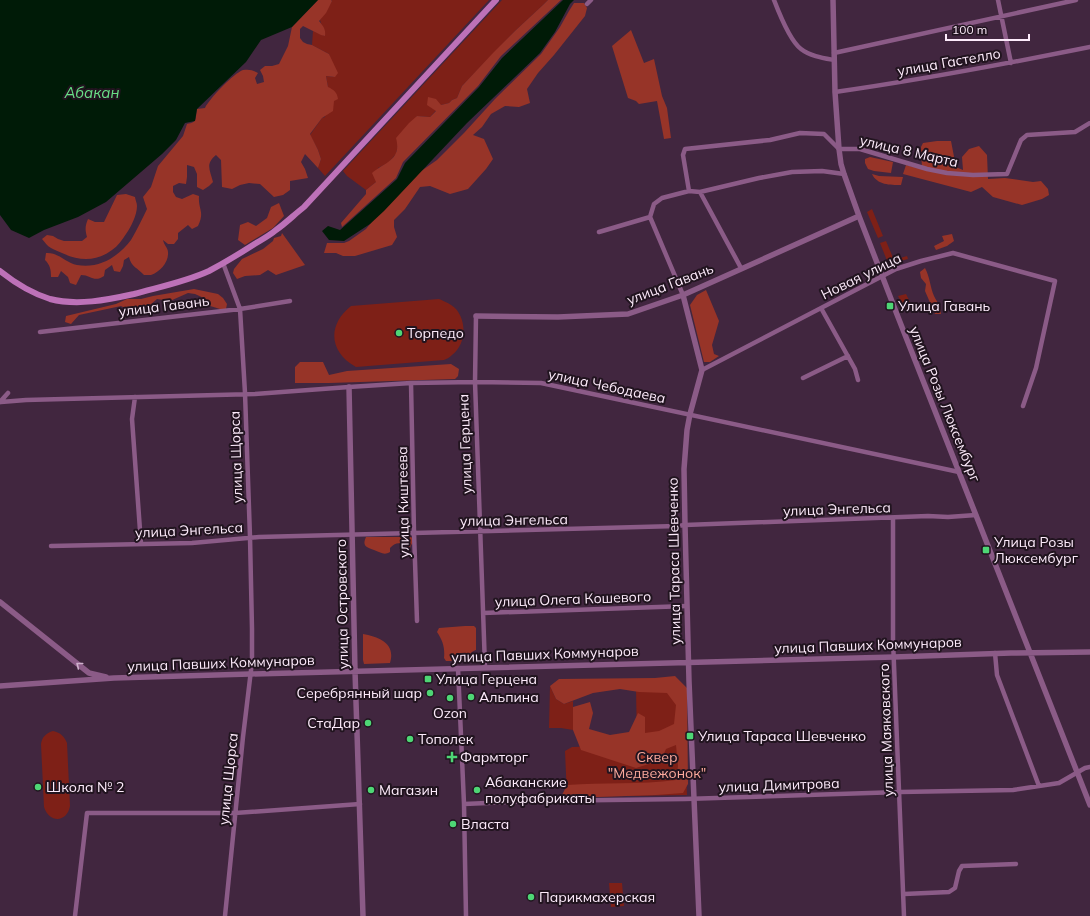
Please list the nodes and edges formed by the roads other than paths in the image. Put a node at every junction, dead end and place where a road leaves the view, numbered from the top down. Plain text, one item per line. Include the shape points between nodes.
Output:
1 (496, 0) edge
2 (591, 0) edge
3 (774, 0) edge
4 (833, 0) edge
5 (998, 0) edge
6 (1076, 0) edge
7 (587, 4) dead end
8 (1002, 16) junction
9 (1090, 47) edge
10 (834, 53) junction
11 (834, 60) junction
12 (1011, 63) junction
13 (835, 92) junction
14 (1090, 123) edge
15 (839, 149) junction
16 (844, 174) junction
17 (689, 191) junction
18 (700, 192) junction
19 (859, 216) junction
20 (650, 217) junction
21 (598, 232) dead end
22 (223, 263) junction
23 (741, 268) junction
24 (0, 271) edge
25 (882, 276) junction
26 (683, 295) junction
27 (290, 301) dead end
28 (821, 308) junction
29 (240, 309) junction
30 (476, 316) joint
31 (40, 332) dead end
32 (848, 356) junction
33 (702, 370) junction
34 (804, 378) dead end
35 (858, 380) dead end
36 (474, 382) junction
37 (412, 383) junction
38 (349, 386) junction
39 (8, 393) dead end
40 (245, 393) junction
41 (135, 397) junction
42 (0, 402) edge
43 (1023, 406) dead end
44 (690, 414) junction
45 (959, 472) junction
46 (976, 515) junction
47 (893, 518) junction
48 (685, 525) junction
49 (414, 532) junction
50 (479, 532) junction
51 (353, 535) junction
52 (250, 537) junction
53 (141, 544) junction
54 (51, 546) dead end
55 (0, 602) edge
56 (687, 606) junction
57 (483, 613) junction
58 (417, 621) dead end
59 (1090, 652) edge
60 (995, 653) junction
61 (1030, 653) junction
62 (894, 657) junction
63 (689, 662) junction
64 (458, 668) junction
65 (484, 668) junction
66 (355, 671) junction
67 (250, 674) junction
68 (114, 678) junction
69 (0, 686) edge
70 (1090, 767) edge
71 (1077, 773) junction
72 (1039, 786) junction
73 (900, 792) junction
74 (695, 799) junction
75 (360, 804) junction
76 (464, 804) junction
77 (1090, 805) edge
78 (235, 813) junction
79 (1016, 864) dead end
80 (904, 894) junction
81 (75, 916) edge
82 (225, 916) edge
83 (363, 916) edge
84 (466, 916) edge
85 (699, 916) edge
86 (904, 916) edge

1 - 22 main road via 304,207 276,231
2 - 7 street
3 - 11 street via 793,40 801,49
4 - 10 street, улица Розы Люксембург
5 - 8 street
6 - 8 street
8 - 10 street
8 - 12 street
9 - 12 street, улица Гастелло
10 - 11 street, улица Розы Люксембург
11 - 13 street, улица Розы Люксембург
12 - 13 street, улица Гастелло
13 - 15 street, улица Розы Люксембург
14 - 15 street, улица 8 Марта via 1075,132 1027,135 1021,140 1007,174 947,173 860,150
15 - 16 street, улица Розы Люксембург
15 - 17 street via 824,134 800,133 770,140 685,149 683,155
16 - 18 street via 822,171 792,172
16 - 19 street, улица Розы Люксембург
17 - 18 street
17 - 20 street via 662,198 654,204
18 - 23 street
19 - 23 street, улица Гавань
19 - 25 street, улица Розы Люксембург
20 - 21 street
20 - 26 street, улица Тараса Шевченко
22 - 24 main road via 187,279 121,297 81,302 39,295
22 - 29 street, улица Щорса
23 - 26 street, улица Гавань
25 - 28 street, Новая улица
25 - 43 street, Новая улица via 907,265 953,253 1055,281 1036,368
25 - 45 street, улица Розы Люксембург
26 - 30 street, улица Гавань via 628,314 558,317
26 - 33 street, улица Тараса Шевченко
27 - 29 street, улица Гавань
28 - 32 street
28 - 33 street, Новая улица
29 - 31 street, улица Гавань
29 - 40 street, улица Щорса
30 - 36 street, улица Герцена
32 - 34 street
32 - 35 street
33 - 44 street, улица Тараса Шевченко
36 - 37 street, улица Чебодаева
36 - 44 street, улица Чебодаева via 540,383
36 - 50 street, улица Герцена
37 - 38 street, улица Чебодаева
37 - 49 street, улица Киштеева
38 - 40 street, улица Чебодаева
38 - 51 street, улица Островского
39 - 42 street
40 - 41 street, улица Чебодаева
40 - 52 street, улица Щорса
41 - 42 street, улица Чебодаева
41 - 53 street via 132,419
44 - 45 street, улица Чебодаева
44 - 48 street, улица Тараса Шевченко via 684,469
45 - 46 street, улица Розы Люксембург
46 - 47 street, улица Энгельса
46 - 61 street, улица Розы Люксембург
47 - 48 street, улица Энгельса
47 - 62 street, улица Маяковского
48 - 50 street, улица Энгельса
48 - 56 street, улица Тараса Шевченко
49 - 50 street, улица Энгельса
49 - 51 street, улица Энгельса
49 - 58 street, улица Киштеева
50 - 57 street, улица Герцена
51 - 52 street, улица Энгельса
51 - 66 street, улица Островского
52 - 53 street, улица Энгельса via 192,543
52 - 67 street, улица Щорса
53 - 54 street, улица Энгельса
68 -> 55 street via 89,673
56 - 57 street, улица Олега Кошевого
56 - 63 street, улица Тараса Шевченко
57 - 65 street, улица Герцена
59 - 61 street, улица Павших Коммунаров
60 - 61 street, улица Павших Коммунаров
60 - 62 street, улица Павших Коммунаров
60 - 72 street via 997,675
61 - 71 street, улица Розы Люксембург
62 - 63 street, улица Павших Коммунаров
62 - 73 street, улица Маяковского
63 - 65 street, улица Павших Коммунаров
63 - 74 street, улица Тараса Шевченко
64 - 65 street, улица Павших Коммунаров
64 - 66 street, улица Павших Коммунаров
64 - 76 street
66 - 67 street, улица Павших Коммунаров
66 - 75 street, улица Островского
67 - 68 street, улица Павших Коммунаров
67 - 78 street, улица Щорса
68 - 69 street, улица Павших Коммунаров
70 - 71 street, улица Димитрова
71 - 72 street, улица Димитрова via 1059,783
71 - 77 street, улица Розы Люксембург
72 - 73 street, улица Димитрова via 1013,790
73 - 74 street, улица Димитрова
73 - 80 street, улица Маяковского
74 - 76 street, улица Димитрова
74 - 85 street, улица Тараса Шевченко
75 - 78 street
75 - 83 street, улица Островского
76 - 84 street
78 - 81 street via 87,813
78 - 82 street, улица Щорса
79 - 80 street via 962,866 955,888 949,892
80 - 86 street, улица Маяковского

